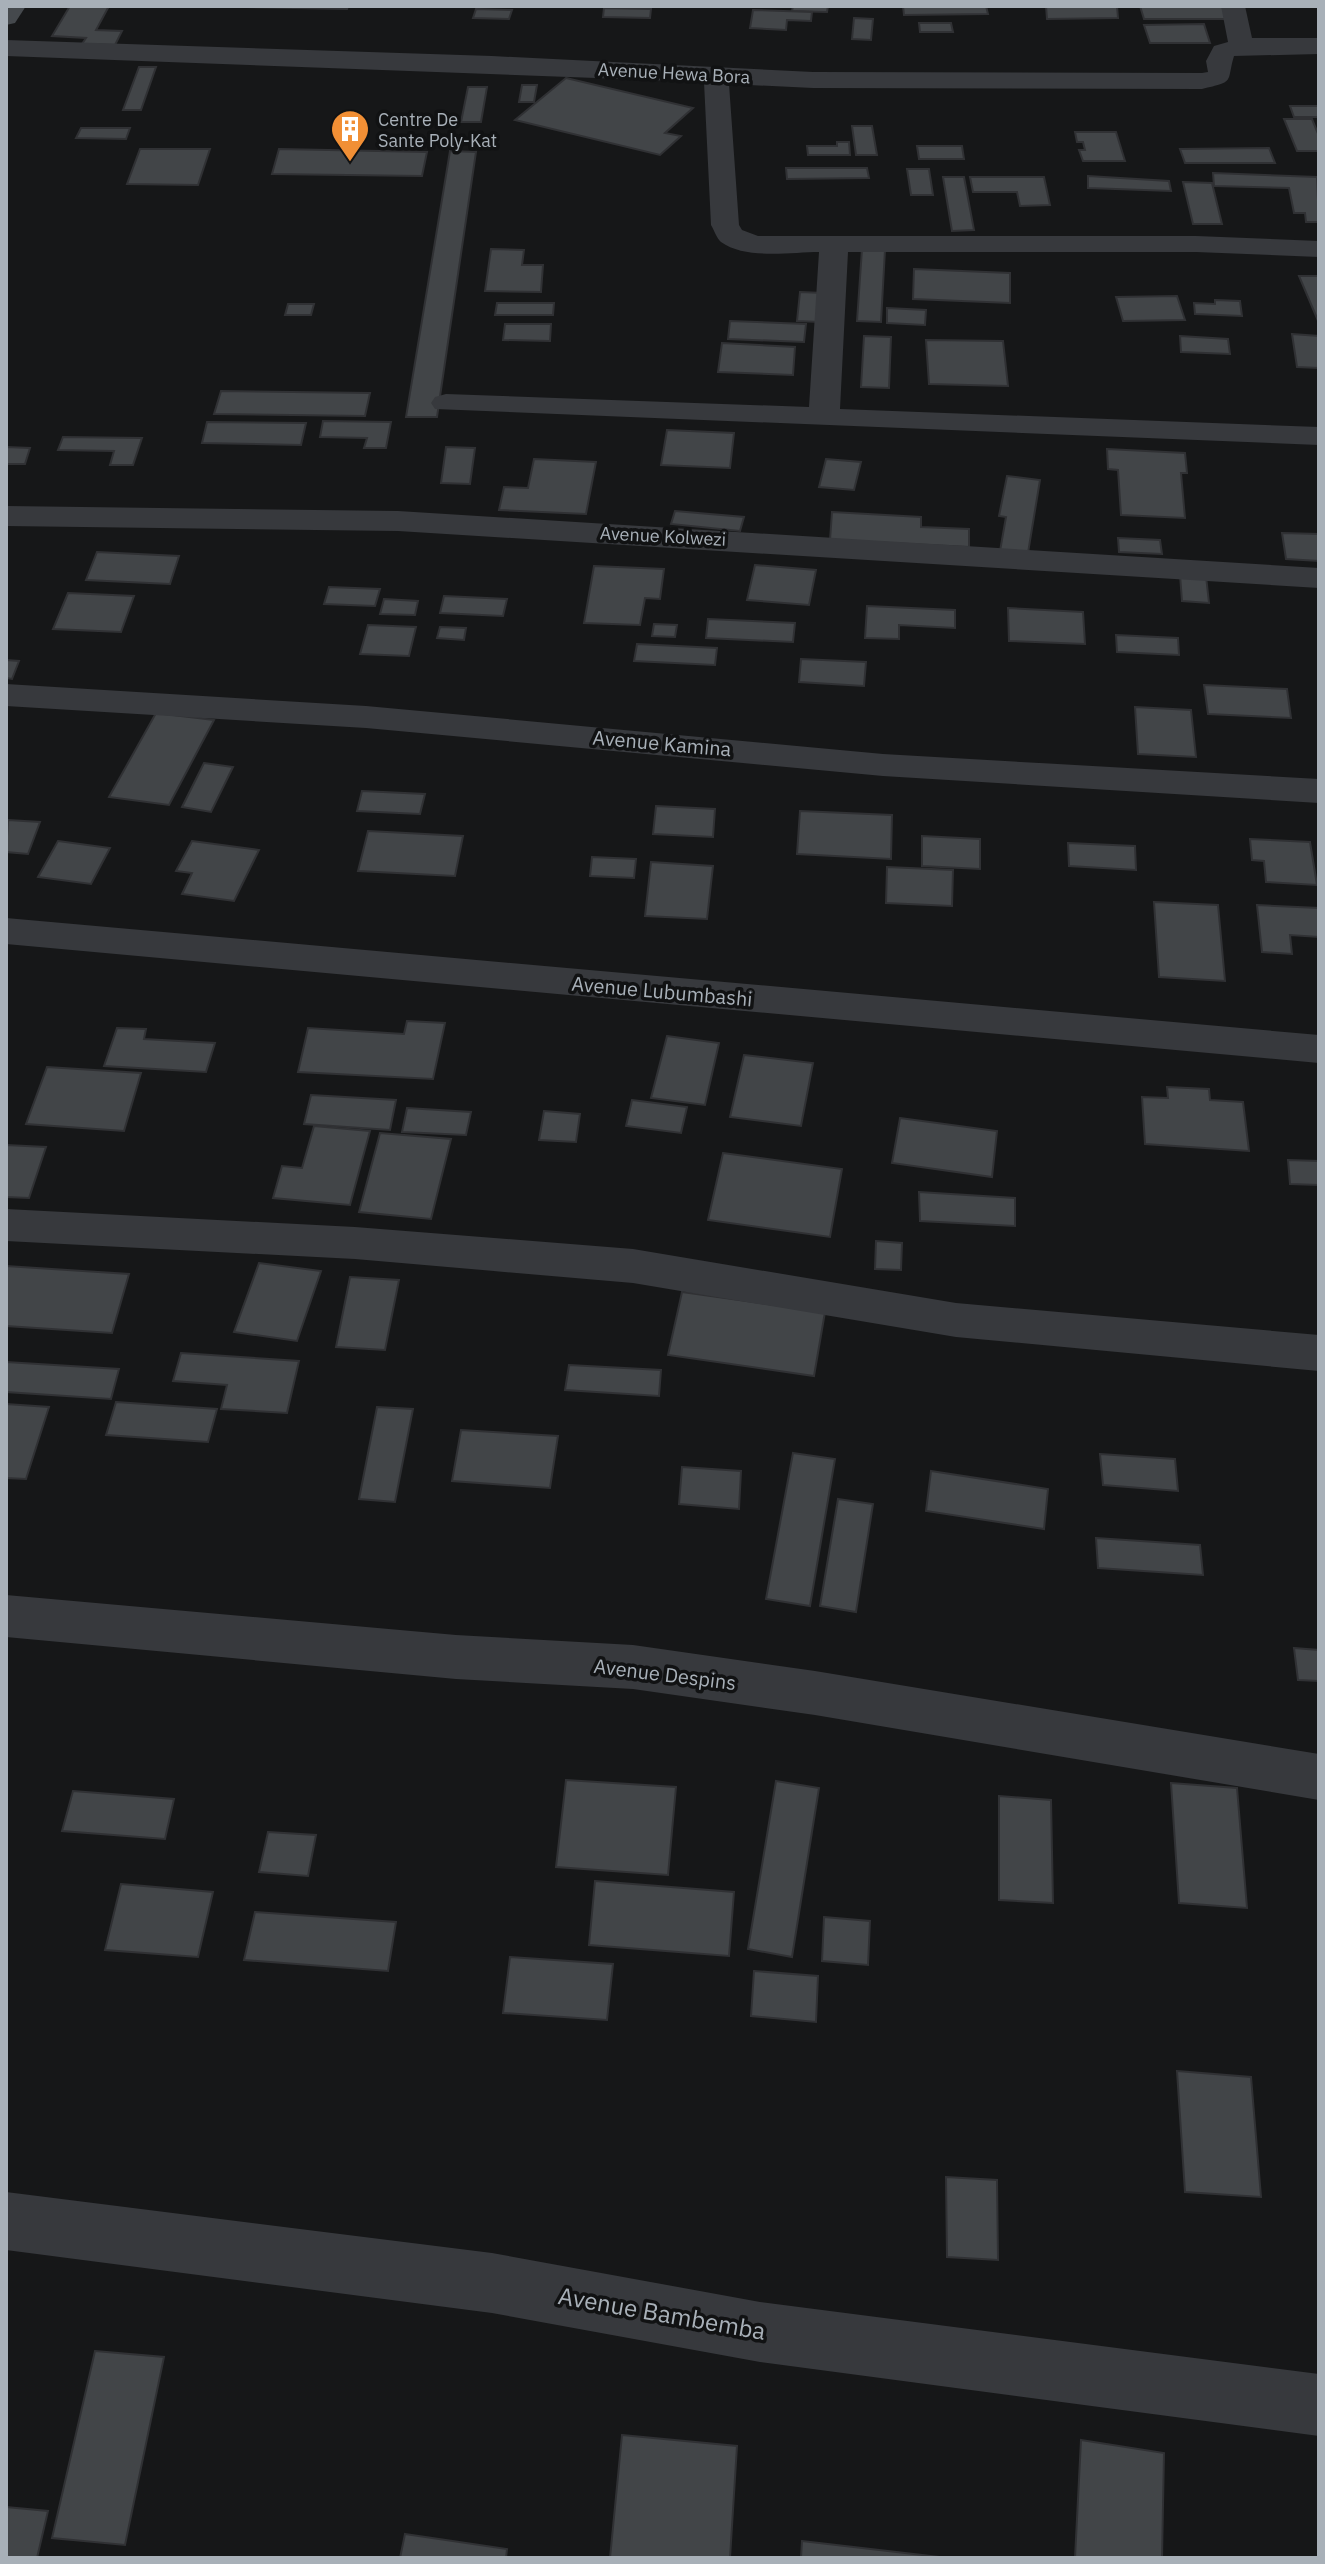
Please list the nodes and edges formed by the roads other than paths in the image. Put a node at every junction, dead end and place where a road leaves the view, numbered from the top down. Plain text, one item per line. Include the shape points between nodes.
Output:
1 (1233, 6) edge
2 (1241, 46) junction
3 (1319, 46) edge
4 (6, 48) edge
5 (716, 75) junction
6 (834, 243) junction
7 (1319, 249) edge
8 (446, 403) dead end
9 (824, 416) junction
10 (1319, 436) edge
11 (6, 516) edge
12 (1319, 578) edge
13 (6, 695) edge
14 (1319, 791) edge
15 (6, 931) edge
16 (1319, 1049) edge
17 (6, 1225) edge
18 (1319, 1353) edge
19 (6, 1616) edge
20 (1319, 1777) edge
21 (6, 2221) edge
22 (1319, 2405) edge

1 - 2 street
2 - 3 street
2 - 5 street, Avenue Hewa Bora via 1223,51 1221,73 1202,81
4 - 5 street, Avenue Hewa Bora
5 - 6 street via 725,225 731,236 756,244
6 - 7 street
6 - 9 street
8 - 9 street
9 - 10 street
11 - 12 street, Avenue Kolwezi via 398,521
13 - 14 street, Avenue Kamina via 366,717 883,765
15 - 16 street, Avenue Lubumbashi
17 - 18 street via 355,1243 633,1266 956,1320
19 - 20 street, Avenue Despins via 456,1657 633,1667
21 - 22 street, Avenue Bambemba via 492,2283 760,2332

